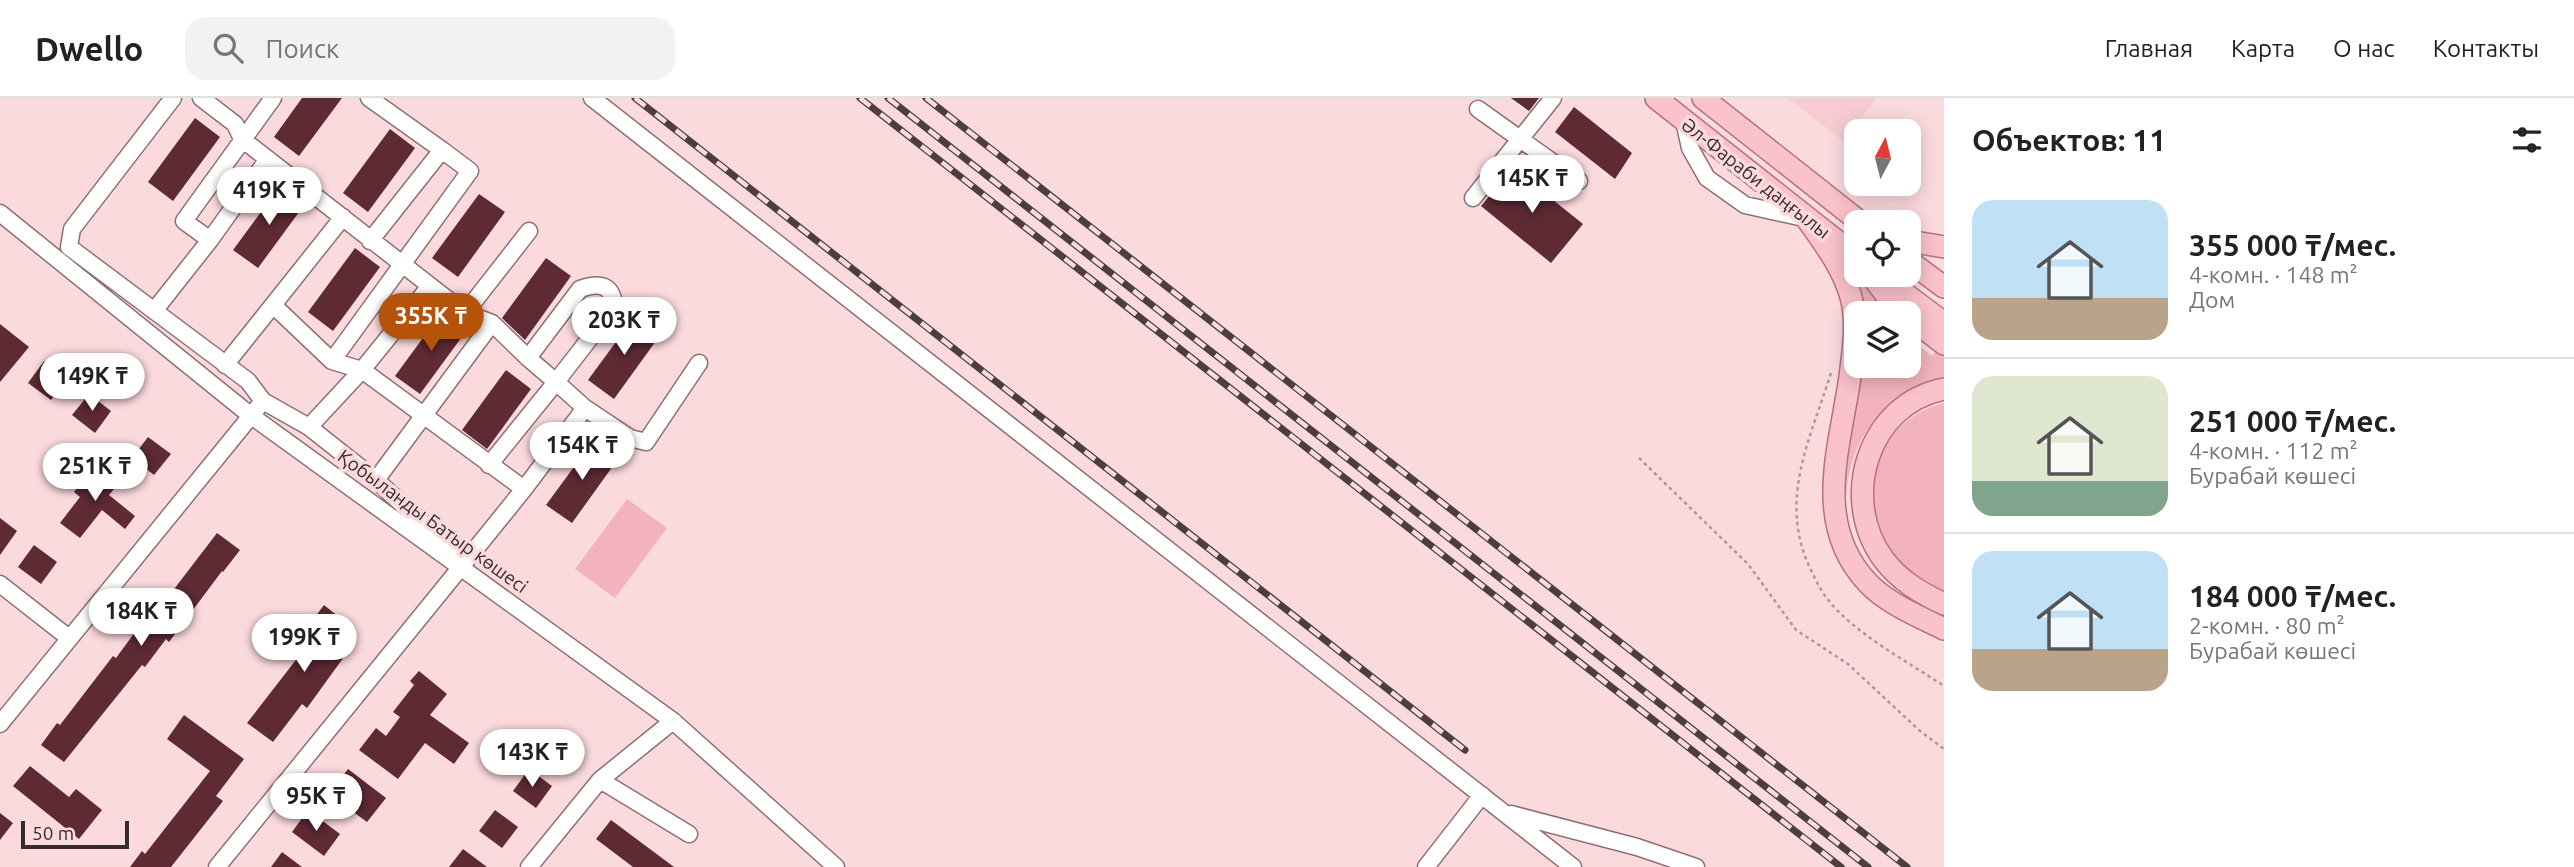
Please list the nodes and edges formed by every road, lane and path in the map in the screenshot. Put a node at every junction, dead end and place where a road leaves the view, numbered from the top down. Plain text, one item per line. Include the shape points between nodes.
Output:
1 (173, 98) edge
2 (201, 98) edge
3 (273, 98) edge
4 (369, 98) edge
5 (592, 98) edge
6 (1553, 98) edge
7 (1656, 98) edge
8 (1708, 99) edge
9 (1478, 109) dead end
10 (1684, 121) junction
11 (1520, 138) junction
12 (242, 139) junction
13 (442, 150) junction
14 (268, 159) junction
15 (1579, 181) dead end
16 (1473, 198) dead end
17 (1847, 210) edge
18 (0, 214) edge
19 (343, 217) junction
20 (1807, 218) junction
21 (528, 231) dead end
22 (210, 240) junction
23 (370, 241) junction
24 (1921, 244) edge
25 (1844, 247) edge
26 (1944, 247) edge
27 (64, 253) junction
28 (401, 265) junction
29 (1921, 270) edge
30 (430, 286) junction
31 (1880, 287) edge
32 (1896, 287) edge
33 (1944, 288) edge
34 (1891, 301) edge
35 (273, 304) junction
36 (154, 311) junction
37 (465, 313) junction
38 (492, 323) junction
39 (1944, 323) edge
40 (1921, 326) edge
41 (1944, 344) edge
42 (528, 358) junction
43 (332, 361) junction
44 (699, 363) dead end
45 (225, 365) junction
46 (362, 370) junction
47 (556, 382) junction
48 (1944, 389) edge
49 (263, 401) junction
50 (585, 408) junction
51 (250, 415) junction
52 (424, 416) junction
53 (309, 427) junction
54 (1639, 458) dead end
55 (489, 466) junction
56 (376, 480) junction
57 (524, 489) junction
58 (463, 564) junction
59 (0, 584) edge
60 (1944, 604) edge
61 (1944, 629) edge
62 (69, 638) junction
63 (673, 721) junction
64 (0, 724) edge
65 (1944, 749) edge
66 (600, 780) junction
67 (1482, 795) junction
68 (1506, 812) junction
69 (688, 834) dead end
70 (217, 867) edge
71 (529, 867) edge
72 (836, 867) edge
73 (1426, 867) edge
74 (1573, 867) edge
75 (1696, 867) edge

1 - 27 street via 72,229
2 - 12 street via 235,124
3 - 12 street
4 - 13 street
5 - 67 street
6 - 11 street
7 - 10 main road, Әл-Фараби даңғылы
8 - 17 main road, Әл-Фараби даңғылы
9 - 11 street
10 - 20 main road, Әл-Фараби даңғылы
10 - 20 street via 1690,148 1707,178 1745,205
11 - 15 street
11 - 16 street
12 - 14 street
12 - 22 street via 184,221
13 - 23 street
13 - 28 street via 470,171
14 - 19 street
14 - 22 street
18 - 27 street, Қобыланды Батыр көшесі
19 - 23 street
19 - 35 street
20 - 25 main road, Әл-Фараби даңғылы
20 - 61 main road via 1845,279 1855,322 1834,473 1838,535 1867,583
21 - 37 street
22 - 36 street
23 - 28 street
24 - 26 main road
27 - 36 street
27 - 51 street, Қобыланды Батыр көшесі
28 - 30 street
28 - 43 street
29 - 33 main road
30 - 37 street
30 - 46 street
31 - 34 main road
32 - 39 main road
35 - 43 street
35 - 45 street
36 - 45 street
37 - 38 street
38 - 42 street
38 - 52 street
40 - 41 main road
42 - 47 street
42 - 47 street via 580,289 592,284 608,289 614,307
43 - 46 street
44 - 50 street via 646,442 630,438
45 - 49 street
46 - 52 street
46 - 53 street
47 - 50 street
47 - 55 street
48 - 60 main road via 1914,401 1882,429 1870,451 1861,494 1863,516 1884,559 1917,591
49 - 51 street
49 - 53 street
50 - 57 street
51 - 58 street, Қобыланды Батыр көшесі
51 - 62 street
52 - 55 street
52 - 56 street
53 - 56 street
54 - 65 path via 1748,564 1796,630 1848,664
55 - 57 street
56 - 58 street
57 - 58 street
58 - 63 street, Қобыланды Батыр көшесі
58 - 70 street
59 - 62 street
62 - 64 street
63 - 66 street
63 - 72 street, Қобыланды Батыр көшесі
66 - 69 street
66 - 71 street
67 - 68 street
67 - 73 street
68 - 74 street
68 - 75 street

